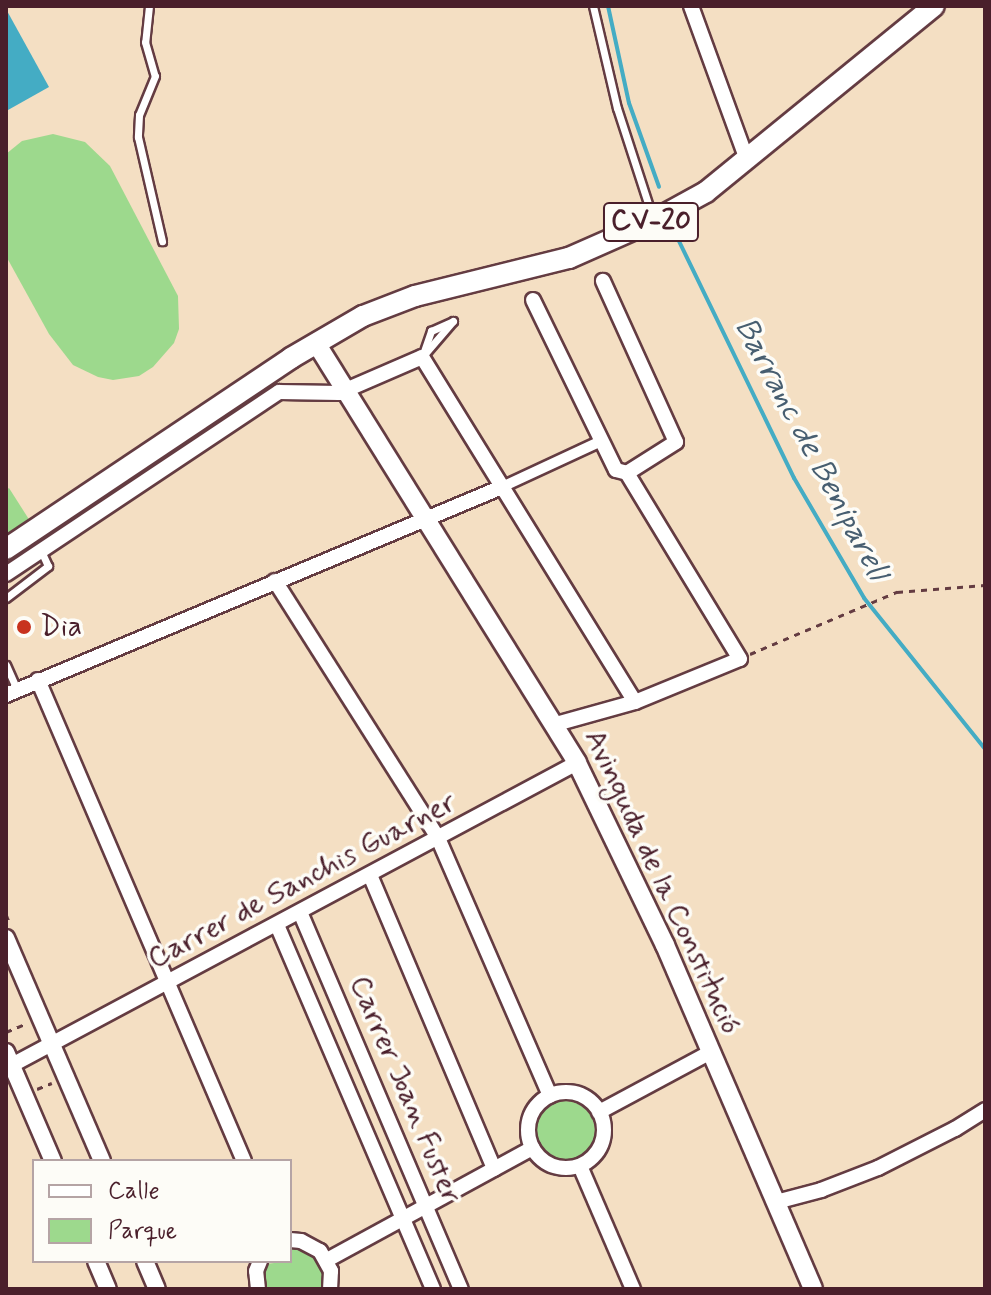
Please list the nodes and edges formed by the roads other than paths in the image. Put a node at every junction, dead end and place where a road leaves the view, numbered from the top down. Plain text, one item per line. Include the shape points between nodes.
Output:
1 (149, 6) edge
2 (593, 6) edge
3 (691, 6) edge
4 (934, 6) edge
5 (747, 160) junction
6 (653, 221) junction
7 (162, 241) dead end
8 (603, 281) dead end
9 (533, 300) dead end
10 (316, 343) junction
11 (422, 357) junction
12 (347, 390) junction
13 (601, 441) junction
14 (627, 473) junction
15 (502, 487) junction
16 (426, 517) junction
17 (6, 549) edge
18 (40, 550) junction
19 (6, 574) edge
20 (275, 581) junction
21 (6, 598) edge
22 (6, 666) edge
23 (38, 680) junction
24 (12, 692) edge
25 (635, 702) junction
26 (556, 724) junction
27 (577, 763) junction
28 (438, 838) junction
29 (370, 875) junction
30 (300, 912) junction
31 (277, 925) junction
32 (6, 938) edge
33 (168, 984) junction
34 (52, 1046) junction
35 (711, 1052) junction
36 (9, 1058) edge
37 (550, 1096) junction
38 (985, 1110) edge
39 (599, 1112) junction
40 (532, 1148) junction
41 (52, 1159) edge
42 (101, 1159) edge
43 (243, 1159) edge
44 (580, 1166) junction
45 (494, 1169) junction
46 (776, 1202) junction
47 (426, 1206) junction
48 (403, 1218) junction
49 (292, 1240) edge
50 (327, 1260) junction
51 (97, 1263) edge
52 (146, 1263) edge
53 (259, 1263) edge
54 (108, 1289) edge
55 (157, 1289) edge
56 (258, 1289) edge
57 (330, 1289) edge
58 (433, 1289) edge
59 (461, 1289) edge
60 (633, 1289) edge
61 (813, 1289) edge

1 - 7 lane via 145,42 155,76 139,115 138,137
2 - 6 lane via 617,108
3 - 5 street
4 - 5 main road, CV-20
5 - 6 main road, CV-20 via 706,192
6 - 10 main road, CV-20 via 569,258 396,302
8 - 14 street via 676,442
9 - 13 street
10 - 12 main road, Avinguda de la Constitució
10 - 17 main road, CV-20
11 - 11 lane via 432,345 453,321 431,331
11 - 12 street
11 - 15 street, Avinguda de la Constitució
12 - 16 main road, Avinguda de la Constitució
12 - 18 street via 279,392
13 - 14 street via 616,470
13 - 15 street
14 - 25 street via 740,659
15 - 16 street
15 - 25 street, Avinguda de la Constitució
16 - 20 street
16 - 26 main road, Avinguda de la Constitució
18 - 19 street
18 - 21 lane via 48,566
20 - 23 street
20 - 28 street
22 - 24 lane
23 - 24 street
23 - 33 street
25 - 26 street
26 - 27 main road, Avinguda de la Constitució
27 - 28 street, Carrer de Sanchis Guarner
27 - 35 main road, Avinguda de la Constitució
28 - 29 street, Carrer de Sanchis Guarner
28 - 37 street
29 - 30 street, Carrer de Sanchis Guarner
29 - 45 street
30 - 31 street, Carrer de Sanchis Guarner
30 - 47 street, Carrer Joan Fuster
31 - 33 street, Carrer de Sanchis Guarner
31 - 48 street, Carrer Joan Fuster
32 - 34 street
33 - 34 street, Carrer de Sanchis Guarner
33 - 43 street
34 - 36 street, Carrer de Sanchis Guarner
34 - 42 street
35 - 39 street
35 - 46 main road, Avinguda de la Constitució
36 - 41 street
37 - 39 street via 583,1096
37 - 40 street via 532,1112
38 - 46 street via 878,1168
39 - 44 street via 599,1149
40 - 44 street via 558,1167
40 - 45 street
44 - 60 street
45 - 47 street
46 - 61 main road, Avinguda de la Constitució
47 - 48 street
47 - 59 street, Carrer Joan Fuster
48 - 50 street
48 - 58 street, Carrer Joan Fuster
49 - 50 street via 311,1244
50 - 57 street
51 - 54 street
52 - 55 street
53 - 56 street

